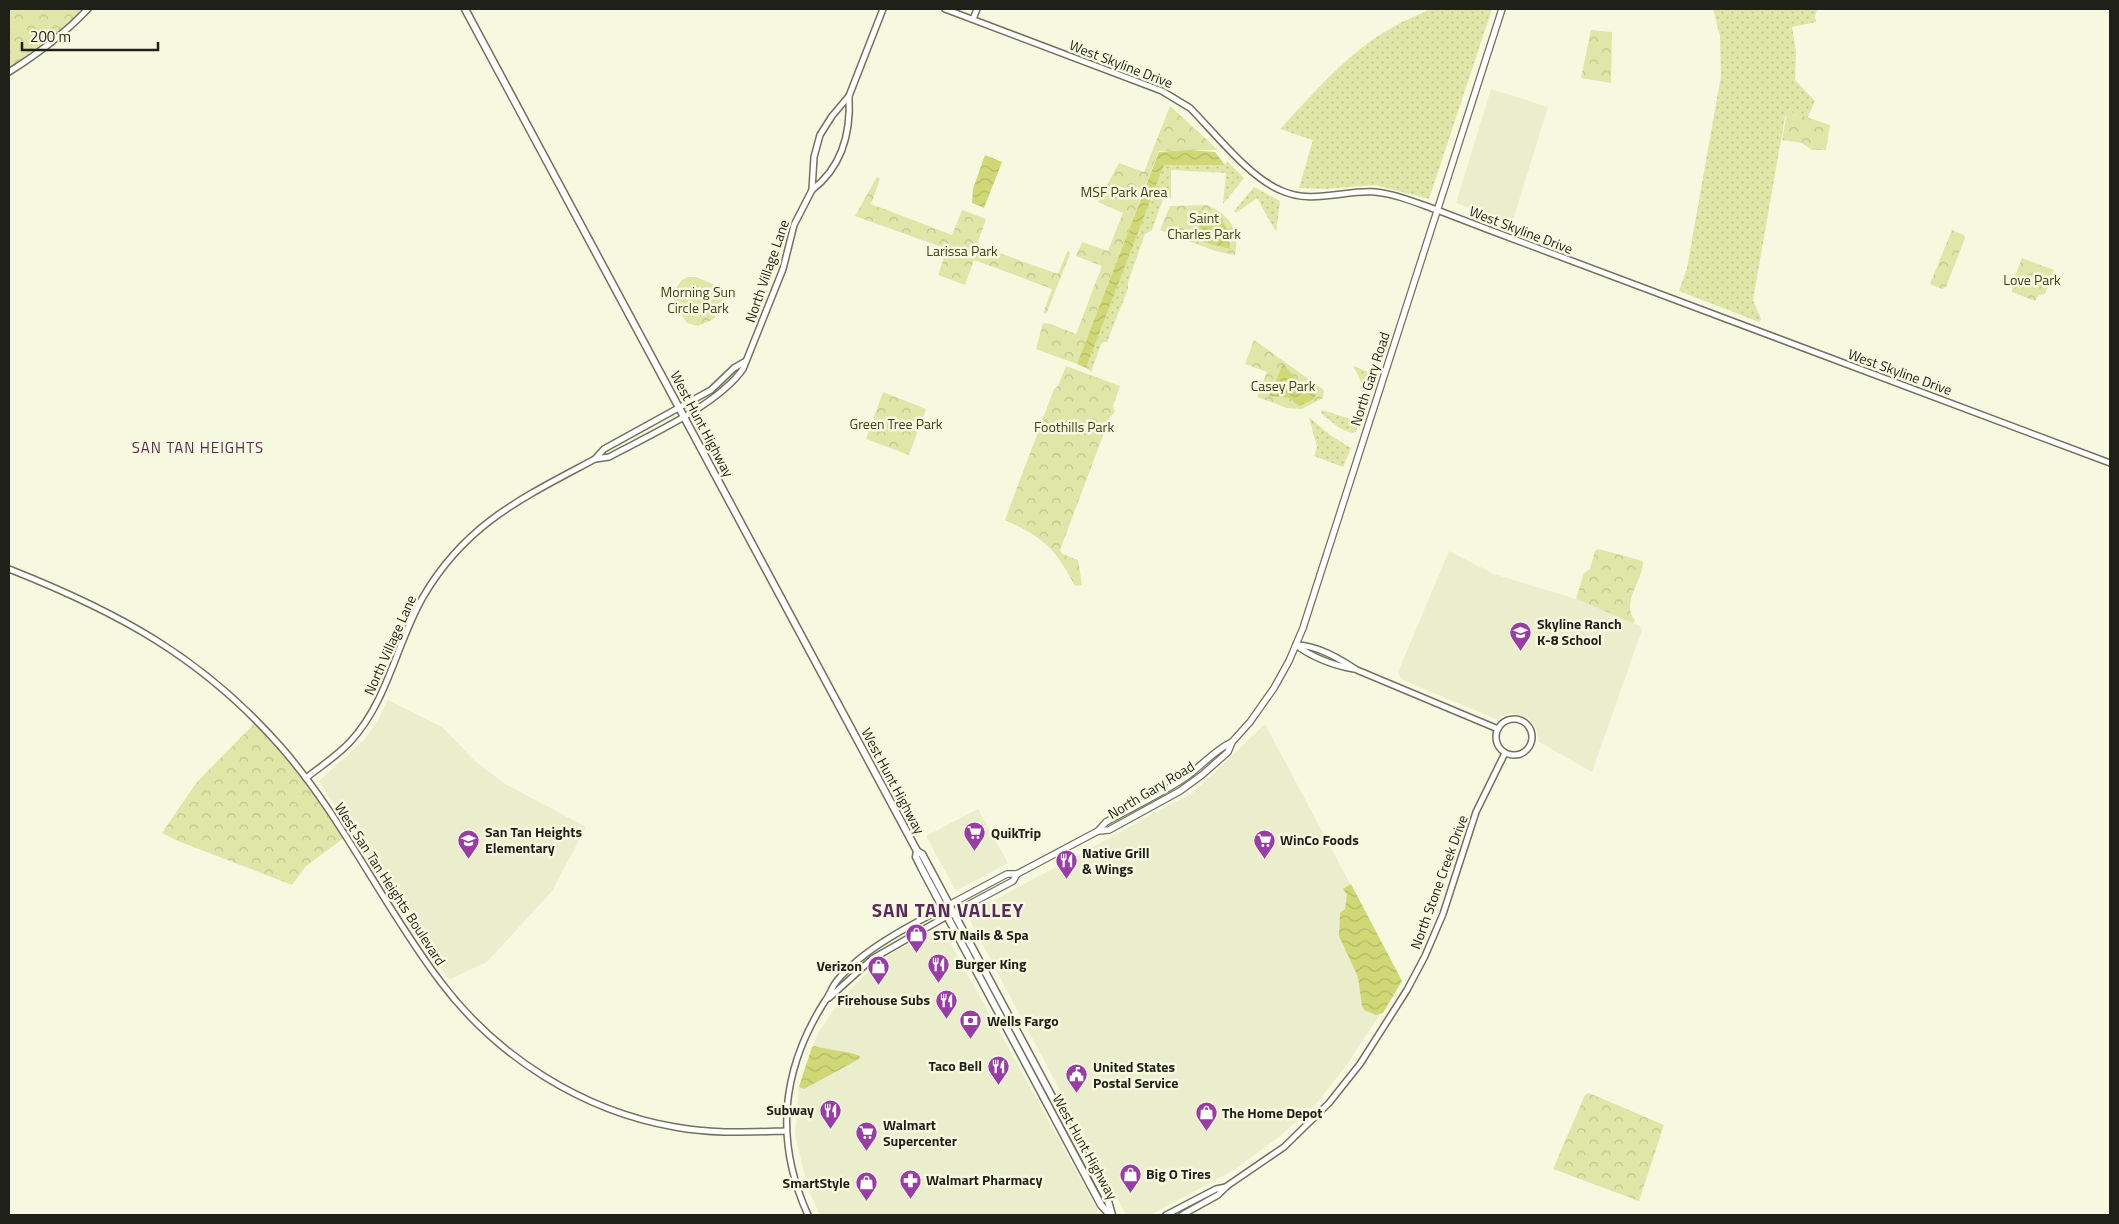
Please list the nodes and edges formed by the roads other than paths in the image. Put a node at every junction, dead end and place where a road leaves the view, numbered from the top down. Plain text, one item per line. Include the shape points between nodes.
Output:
1 (88, 9) edge
2 (465, 9) edge
3 (883, 9) edge
4 (945, 9) edge
5 (976, 9) edge
6 (1502, 9) edge
7 (973, 19) junction
8 (9, 72) edge
9 (849, 96) junction
10 (812, 190) junction
11 (1437, 210) junction
12 (746, 361) junction
13 (679, 408) junction
14 (683, 416) junction
15 (595, 459) junction
16 (2110, 463) edge
17 (9, 569) edge
18 (1296, 645) junction
19 (1498, 729) junction
20 (1505, 753) junction
21 (306, 778) junction
22 (917, 851) junction
23 (1017, 874) junction
24 (1002, 876) junction
25 (995, 891) junction
26 (949, 904) junction
27 (943, 908) junction
28 (954, 913) junction
29 (947, 916) junction
30 (826, 1000) junction
31 (786, 1131) junction
32 (1081, 1150) junction
33 (1074, 1154) junction
34 (1227, 1186) junction
35 (808, 1215) edge
36 (1111, 1215) edge
37 (1166, 1215) edge
38 (1182, 1215) edge

1 - 8 street via 46,48
2 - 13 main road, West Hunt Highway
3 - 9 street, North Village Lane
4 - 7 street, West Skyline Drive
5 - 7 street
6 - 11 main road, North Gary Road
7 - 11 street, West Skyline Drive via 1177,98 1256,176 1281,191 1302,197 1374,192
9 - 10 street, North Village Lane via 820,135 814,157
9 - 10 street, North Village Lane via 849,122 843,147 831,170
10 - 12 street, North Village Lane via 794,225 783,269
11 - 16 street, West Skyline Drive
11 - 18 main road, North Gary Road
12 - 13 street, North Village Lane via 711,390
12 - 14 street, North Village Lane via 737,378 720,394
13 - 14 main road, West Hunt Highway
13 - 15 street, North Village Lane via 604,449
14 - 15 street, North Village Lane via 609,457
14 - 22 main road, West Hunt Highway
15 - 21 street, North Village Lane via 496,515 450,557 424,596 372,713 338,754
17 - 21 street, West San Tan Heights Boulevard via 107,612 179,655 236,700
18 - 19 street via 1308,646 1356,670
18 - 23 main road, North Gary Road via 1268,698 1232,742 1228,752 1208,770 1180,791 1109,830 1098,831
19 - 20 street via 1497,745
19 - 20 street via 1506,721 1517,720 1527,725 1532,735 1529,746 1521,754
20 - 34 street, North Stone Creek Drive via 1476,812 1432,940 1385,1026 1350,1078 1318,1116 1274,1156
21 - 31 street, West San Tan Heights Boulevard via 441,982 480,1026 530,1067 587,1100 644,1120 676,1128 732,1133
22 - 26 main road, West Hunt Highway via 922,854
22 - 27 main road, West Hunt Highway via 916,857
23 - 24 main road, North Gary Road
23 - 25 main road, North Gary Road via 1013,881
24 - 25 main road via 1002,882
24 - 26 main road, North Gary Road
25 - 28 main road, North Gary Road
26 - 27 main road, North Gary Road
26 - 28 main road, West Hunt Highway
27 - 29 main road, West Hunt Highway
27 - 30 street, North Gary Road via 892,936 858,960 835,983
28 - 29 main road, North Gary Road
28 - 32 main road, West Hunt Highway
29 - 30 street, North Gary Road via 872,959
29 - 33 main road, West Hunt Highway
30 - 31 street, North Gary Road via 810,1025 796,1060 788,1096
31 - 35 street, North Gary Road via 794,1183
32 - 33 main road
32 - 36 main road, West Hunt Highway via 1108,1201
33 - 36 main road, West Hunt Highway via 1101,1205
34 - 37 street, North Stone Creek Drive
34 - 38 street, North Stone Creek Drive via 1218,1196

